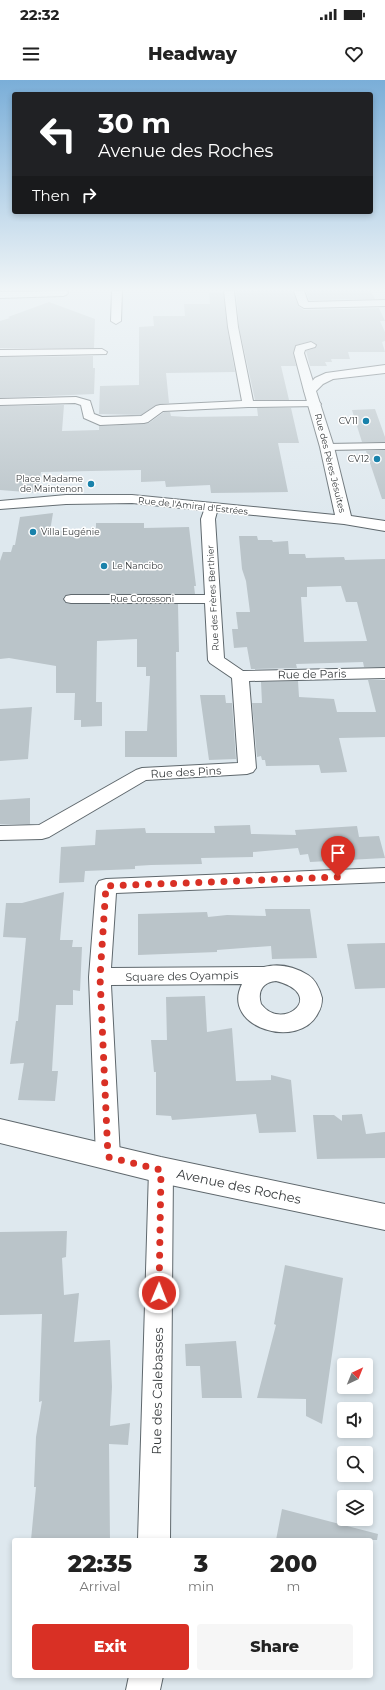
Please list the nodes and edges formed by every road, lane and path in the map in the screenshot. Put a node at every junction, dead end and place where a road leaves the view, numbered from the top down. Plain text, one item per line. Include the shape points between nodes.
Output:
1 (240, 366) edge
2 (303, 366) edge
3 (385, 369) edge
4 (310, 391) junction
5 (0, 402) edge
6 (248, 404) junction
7 (315, 404) junction
8 (385, 446) edge
9 (327, 447) junction
10 (0, 505) edge
11 (211, 508) junction
12 (344, 520) junction
13 (385, 526) edge
14 (213, 599) junction
15 (71, 600) dead end
16 (385, 673) edge
17 (240, 676) junction
18 (0, 833) edge
19 (385, 875) edge
20 (265, 975) dead end
21 (100, 977) junction
22 (0, 1130) edge
23 (108, 1157) junction
24 (161, 1170) junction
25 (385, 1217) edge
26 (154, 1538) edge
27 (146, 1678) edge
28 (143, 1690) edge

1 - 6 street
2 - 4 street
3 - 4 street via 330,376 319,381
4 - 7 street, Rue des Pères Jésuites
5 - 6 street via 76,400 86,403 88,416 100,421 144,419 160,408
6 - 7 street
7 - 9 street, Rue des Pères Jésuites
8 - 9 street
9 - 12 street, Rue des Pères Jésuites
10 - 11 street, Rue de l'Amiral d'Estrées via 47,500 132,499
11 - 12 street, Rue de l'Amiral d'Estrées
11 - 14 street, Rue des Frères Berthier via 208,519
12 - 13 street, Rue de l'Amiral d'Estrées
14 - 15 street, Rue Corossoni
14 - 17 street, Rue des Frères Berthier via 216,660
16 - 17 street, Rue de Paris
17 - 18 street, Rue des Pins via 247,768 142,774 42,832
19 - 21 street via 106,886
20 - 21 street, Square des Oyampis
21 - 23 street
22 - 23 street, Avenue des Roches
23 - 24 street, Avenue des Roches
24 - 25 street, Avenue des Roches
24 - 26 street, Rue des Calebasses
27 - 28 street

